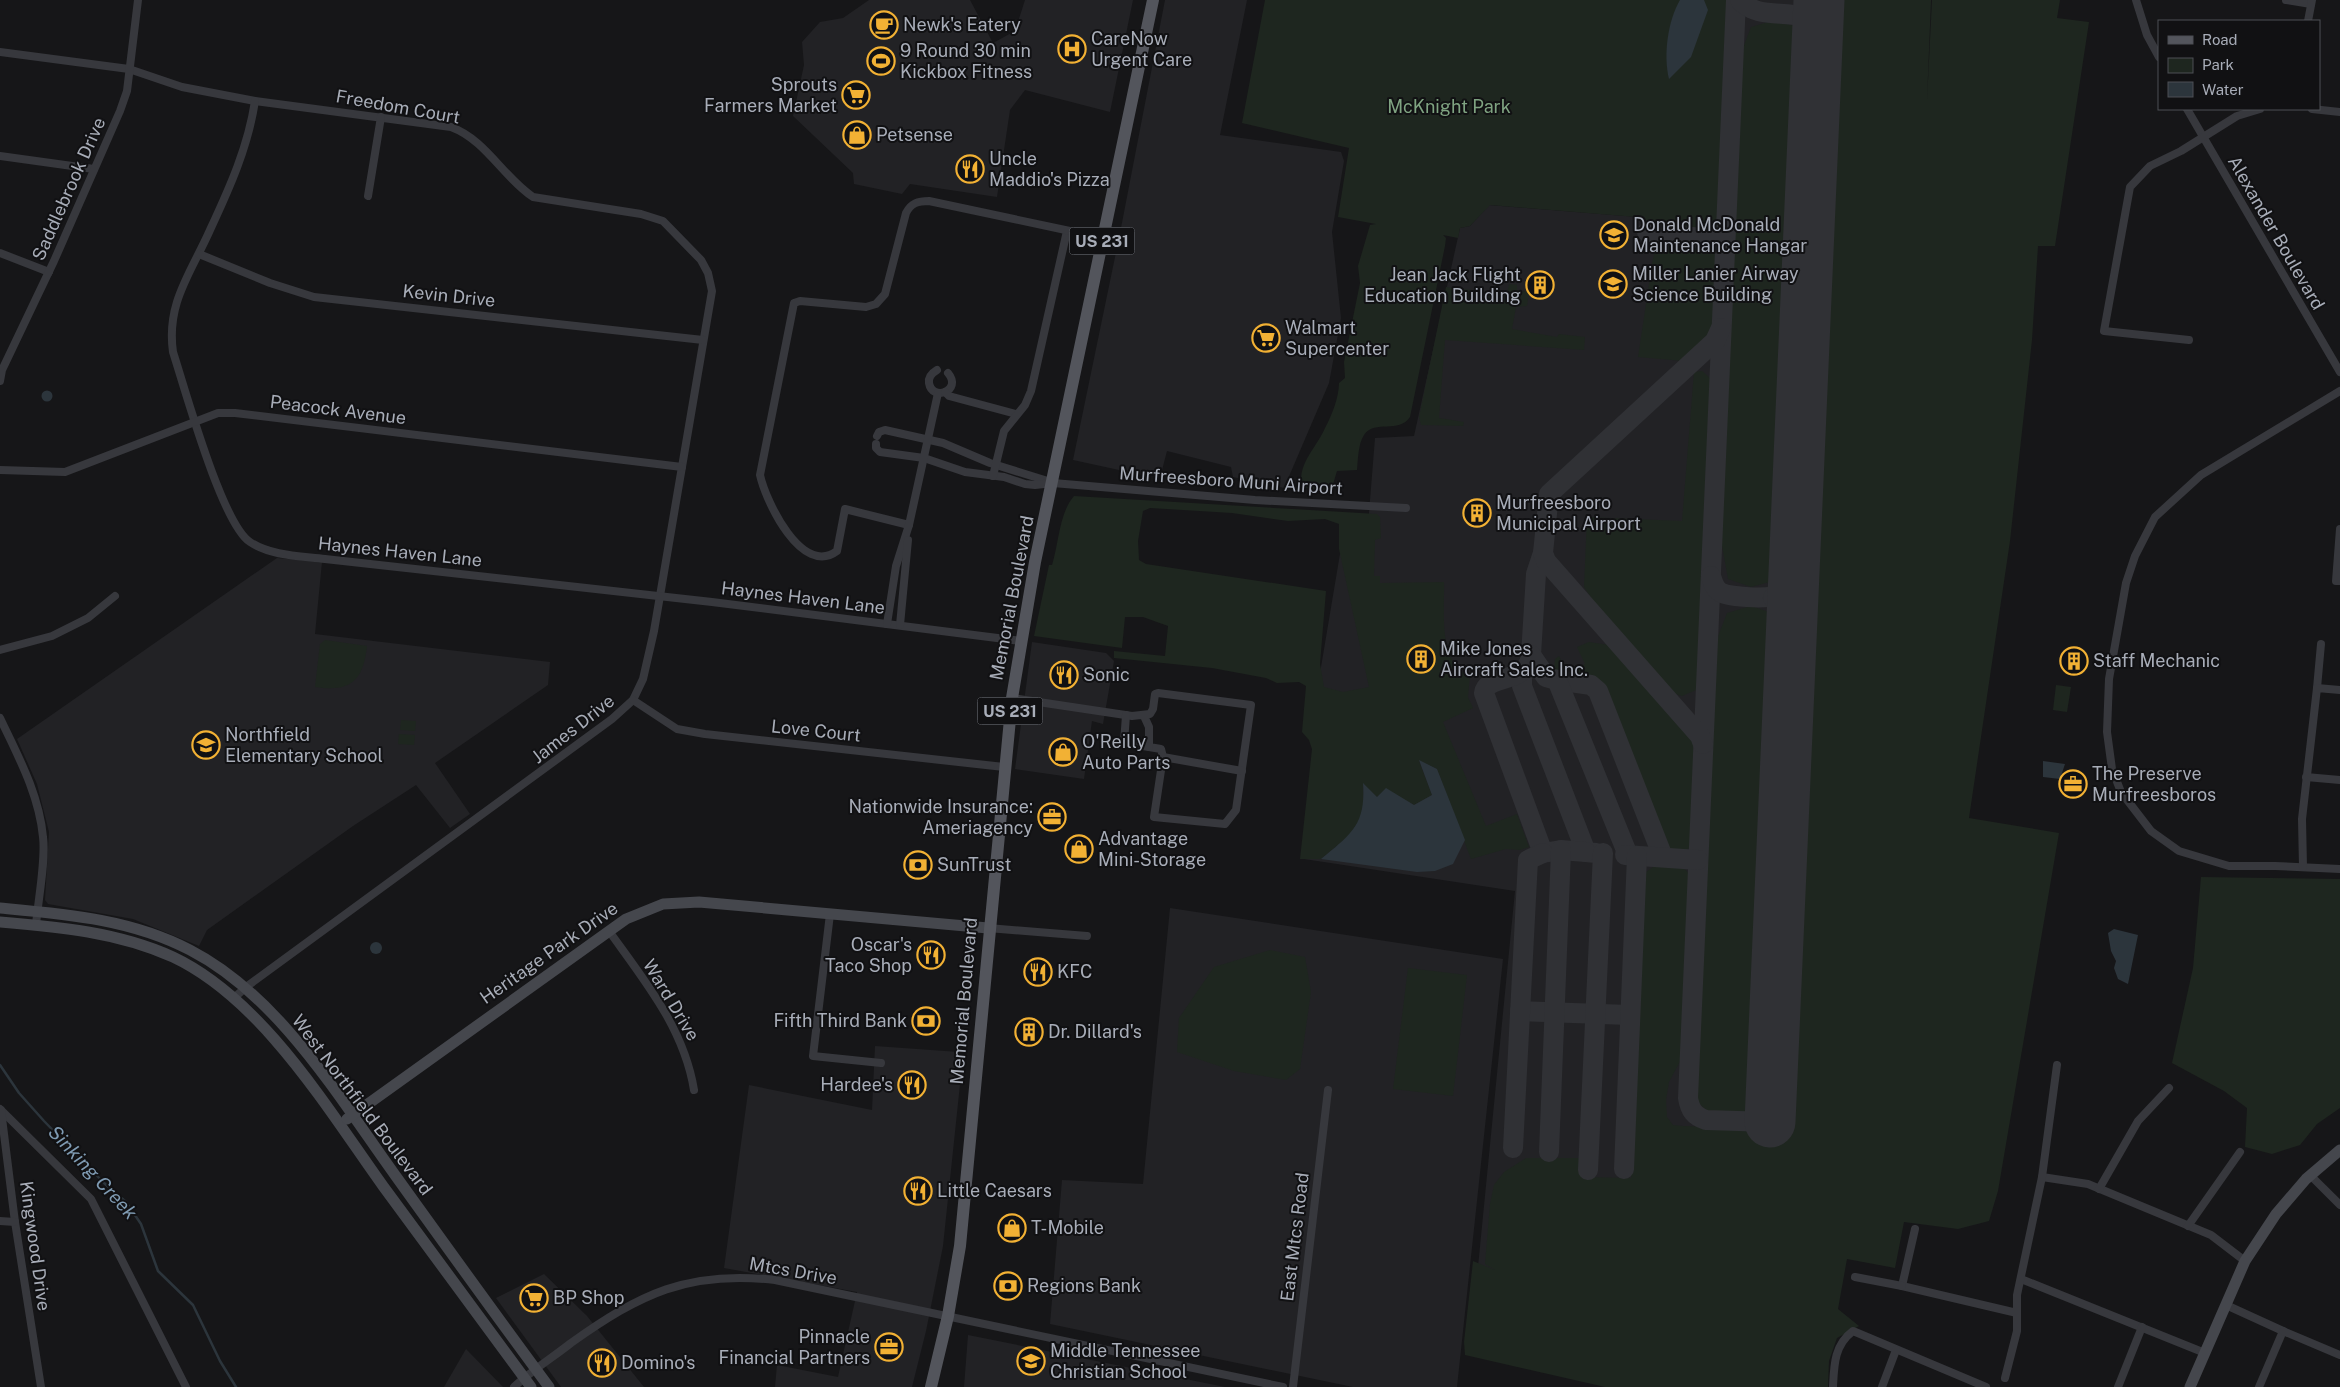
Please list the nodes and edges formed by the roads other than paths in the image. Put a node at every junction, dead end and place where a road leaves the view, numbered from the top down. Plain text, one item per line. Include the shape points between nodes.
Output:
1 (138, 0) edge
2 (1153, 0) edge
3 (2136, 0) edge
4 (2286, 0) edge
5 (2311, 2) edge
6 (2308, 20) edge
7 (0, 52) edge
8 (2158, 55) edge
9 (129, 69) junction
10 (255, 100) junction
11 (2188, 110) edge
12 (2257, 110) edge
13 (2320, 110) edge
14 (2340, 112) edge
15 (380, 117) junction
16 (2202, 138) junction
17 (0, 156) edge
18 (94, 169) junction
19 (368, 196) dead end
20 (1067, 231) junction
21 (1103, 238) junction
22 (0, 253) edge
23 (199, 254) junction
24 (49, 272) junction
25 (703, 340) junction
26 (2190, 340) dead end
27 (937, 370) dead end
28 (948, 372) dead end
29 (2340, 372) edge
30 (0, 381) edge
31 (2340, 391) edge
32 (941, 393) junction
33 (1016, 414) junction
34 (196, 421) junction
35 (928, 439) junction
36 (924, 458) junction
37 (996, 464) junction
38 (682, 467) junction
39 (0, 470) edge
40 (993, 476) junction
41 (1053, 482) junction
42 (1406, 508) dead end
43 (909, 525) junction
44 (2340, 530) edge
45 (2340, 581) edge
46 (115, 596) dead end
47 (660, 596) junction
48 (887, 624) junction
49 (900, 625) junction
50 (1021, 641) junction
51 (2322, 644) dead end
52 (0, 650) edge
53 (2317, 688) junction
54 (2340, 690) edge
55 (1012, 698) junction
56 (633, 700) junction
57 (1126, 715) junction
58 (1144, 716) junction
59 (0, 718) edge
60 (1149, 747) junction
61 (1163, 757) junction
62 (1004, 767) junction
63 (1242, 771) junction
64 (2306, 777) junction
65 (2340, 780) edge
66 (2302, 867) junction
67 (2340, 869) edge
68 (0, 908) edge
69 (37, 911) junction
70 (830, 914) junction
71 (0, 922) edge
72 (36, 925) junction
73 (988, 928) junction
74 (608, 931) junction
75 (1087, 936) dead end
76 (246, 987) junction
77 (234, 998) junction
78 (882, 1063) dead end
79 (2057, 1065) dead end
80 (2169, 1088) dead end
81 (694, 1090) dead end
82 (1328, 1090) dead end
83 (0, 1109) edge
84 (352, 1115) junction
85 (340, 1124) junction
86 (2340, 1150) edge
87 (2240, 1152) dead end
88 (394, 1175) junction
89 (2311, 1176) junction
90 (2042, 1177) junction
91 (382, 1184) junction
92 (2099, 1188) junction
93 (2340, 1205) edge
94 (0, 1221) edge
95 (15, 1222) junction
96 (2188, 1226) junction
97 (1915, 1229) dead end
98 (2245, 1261) junction
99 (1855, 1276) dead end
100 (2020, 1279) junction
101 (1902, 1286) junction
102 (2226, 1306) junction
103 (2017, 1313) junction
104 (948, 1316) junction
105 (2142, 1328) junction
106 (2283, 1331) junction
107 (1896, 1350) junction
108 (2205, 1353) junction
109 (2340, 1355) edge
110 (536, 1369) junction
111 (2005, 1378) dead end
112 (527, 1382) edge
113 (41, 1387) edge
114 (186, 1387) edge
115 (514, 1387) edge
116 (549, 1387) edge
117 (931, 1387) edge
118 (1283, 1387) edge
119 (1293, 1387) edge
120 (1833, 1387) edge
121 (1882, 1387) edge
122 (1986, 1387) edge
123 (2118, 1387) edge
124 (2190, 1387) edge
125 (2259, 1387) edge

1 - 9 street, Saddlebrook Drive
2 - 21 main road, Memorial Boulevard / US 231
3 - 8 street via 2146,35
4 - 5 street
5 - 6 street
7 - 9 street, Freedom Court
9 - 10 street, Freedom Court via 182,87
9 - 18 street, Saddlebrook Drive via 120,111
10 - 15 street, Freedom Court
10 - 23 street, Haynes Haven Lane via 246,146
11 - 16 street, Alexander Boulevard
12 - 16 street via 2237,116
13 - 14 street
15 - 19 street
15 - 25 street, Freedom Court via 451,127 466,133 521,189 534,197 641,214 663,221 701,260 708,273 712,291
16 - 26 street via 2150,166 2130,187 2104,331
16 - 29 street, Alexander Boulevard
17 - 18 street
18 - 24 street, Saddlebrook Drive
20 - 21 street
20 - 33 street via 1036,374 1025,405
20 - 43 street via 929,201 917,202 906,213 886,294 881,301 866,307 794,303 760,475 766,496 798,547 819,558 829,557 837,551 845,509
21 - 41 main road, Memorial Boulevard / US 231
22 - 24 street
23 - 25 street, Kevin Drive via 314,297
23 - 34 street, Haynes Haven Lane via 172,314 171,332 174,352
24 - 30 street, Saddlebrook Drive via 2,370
25 - 38 street, James Drive
27 - 32 street via 929,382 931,389
28 - 32 street via 952,383
31 - 66 street via 2201,475 2156,517 2135,556 2126,582 2109,679 2107,732 2112,769 2121,792 2151,831 2179,851 2229,866
32 - 33 street
32 - 35 street
33 - 37 street via 1004,431
34 - 38 street, Peacock Avenue via 218,413 235,413
34 - 39 street, Peacock Avenue via 65,472
34 - 47 street, Haynes Haven Lane via 226,509 241,534 261,547 325,559
35 - 36 street
35 - 36 street via 885,430 879,432 876,440 880,452
35 - 37 street
36 - 40 street via 965,472
36 - 43 street
37 - 40 street
37 - 41 street
38 - 47 street, James Drive
40 - 41 street via 1035,485
41 - 42 street, Murfreesboro Muni Airport via 1256,500
41 - 50 main road, Memorial Boulevard / US 231
43 - 48 street via 896,566
43 - 49 street
44 - 45 street via 2336,581
46 - 52 street via 88,618 52,636
47 - 48 street, Haynes Haven Lane
47 - 56 street, James Drive via 647,662
48 - 49 street, Haynes Haven Lane
49 - 50 street, Haynes Haven Lane
50 - 55 main road, Memorial Boulevard / US 231
51 - 53 street
53 - 54 street
53 - 64 street
55 - 57 street
55 - 62 main road, Memorial Boulevard / US 231
56 - 62 street, Love Court via 677,729
56 - 76 street, James Drive via 551,766
57 - 58 street
57 - 60 street via 1124,743
58 - 60 street via 1149,727
58 - 63 street via 1150,714 1158,693 1251,705
59 - 69 street via 28,777 44,838
60 - 61 street via 1161,749
61 - 63 street
61 - 63 street via 1154,817 1225,824 1236,810
62 - 73 main road, Memorial Boulevard / US 231
64 - 65 street
64 - 66 street
66 - 67 street
68 - 69 main road, West Northfield Boulevard
69 - 72 street
69 - 76 main road, West Northfield Boulevard via 92,917 142,930 191,950
70 - 73 main road, Heritage Park Drive
70 - 74 main road, Heritage Park Drive via 695,901 663,904 626,919
70 - 78 street via 813,1056
71 - 72 main road, West Northfield Boulevard
72 - 77 main road, West Northfield Boulevard via 93,932 136,943 174,958
73 - 75 street
73 - 104 main road, Memorial Boulevard / US 231 via 960,1246
74 - 81 street, Ward Drive via 671,1022 686,1052
74 - 84 main road, Heritage Park Drive
76 - 77 street, James Drive
76 - 84 main road, West Northfield Boulevard via 296,1041
77 - 85 main road, West Northfield Boulevard via 264,1025
79 - 90 street
80 - 92 street via 2138,1121
82 - 119 street, East Mtcs Road
83 - 95 street, Kingwood Drive
83 - 114 street via 91,1199
84 - 85 main road, Heritage Park Drive
84 - 88 main road, West Northfield Boulevard
85 - 91 main road, West Northfield Boulevard
86 - 89 main road
87 - 96 street
88 - 91 main road
88 - 110 main road, West Northfield Boulevard
89 - 93 street
89 - 98 main road via 2276,1214
90 - 92 street
90 - 100 street
91 - 112 main road, West Northfield Boulevard
92 - 96 street
94 - 95 street
95 - 113 street, Kingwood Drive
96 - 98 street via 2211,1236
97 - 101 street
98 - 102 main road
99 - 101 street
100 - 103 street
100 - 105 street
101 - 103 street
102 - 106 street
102 - 108 main road
103 - 111 street via 2017,1331
104 - 110 street, Mtcs Drive via 775,1280 720,1277 686,1282 652,1294 621,1310
104 - 117 main road, Memorial Boulevard / US 231
104 - 118 street, Mtcs Drive
105 - 108 street
105 - 123 street
106 - 109 street
106 - 125 street
107 - 120 street via 1853,1331 1839,1346
107 - 121 street
107 - 122 street
108 - 124 main road
110 - 112 street, Mtcs Drive
110 - 116 main road, West Northfield Boulevard
112 - 115 street, Mtcs Drive

